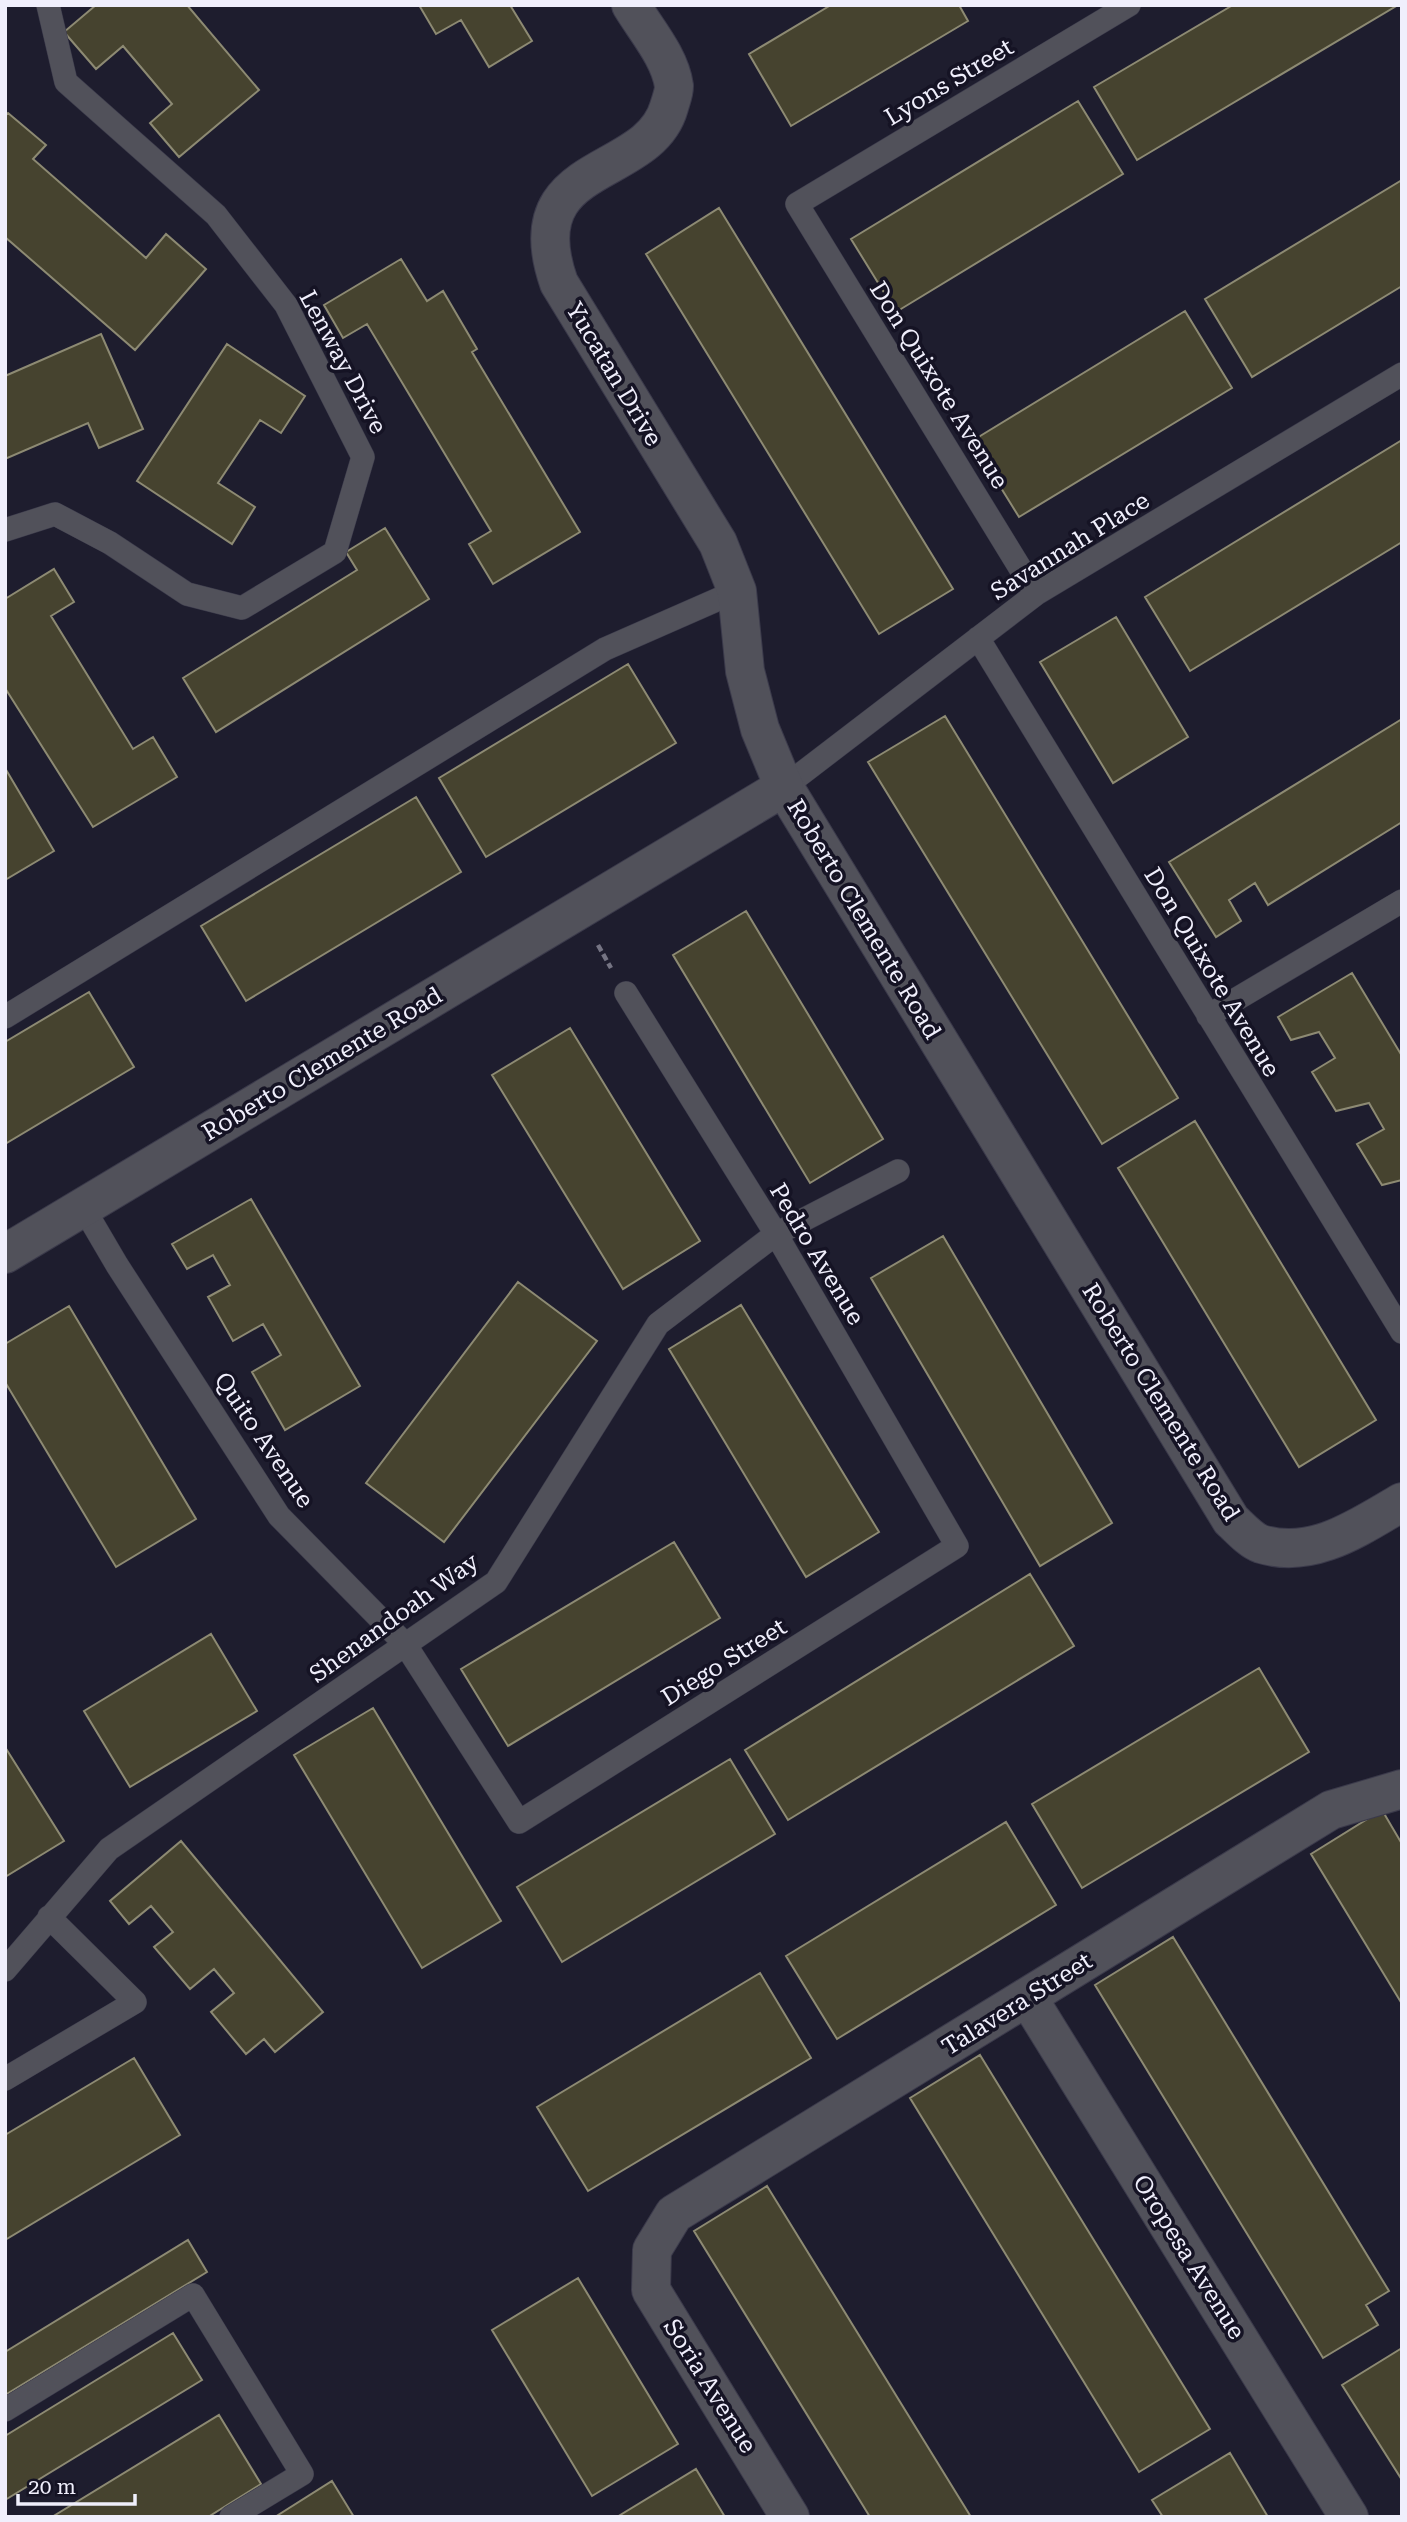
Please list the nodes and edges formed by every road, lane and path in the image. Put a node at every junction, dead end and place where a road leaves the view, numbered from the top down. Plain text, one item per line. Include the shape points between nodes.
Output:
1 (48, 5) edge
2 (631, 5) edge
3 (1129, 5) edge
4 (797, 204) joint
5 (1402, 374) edge
6 (5, 530) edge
7 (737, 591) junction
8 (1036, 594) junction
9 (978, 638) junction
10 (784, 787) junction
11 (1402, 901) edge
12 (578, 911) junction
13 (626, 993) joint
14 (1208, 1016) junction
15 (5, 1017) edge
16 (898, 1171) dead end
17 (83, 1207) junction
18 (776, 1234) junction
19 (5, 1254) edge
20 (1402, 1332) edge
21 (1402, 1502) edge
22 (957, 1546) joint
23 (405, 1644) junction
24 (1402, 1788) edge
25 (519, 1822) joint
26 (49, 1917) junction
27 (5, 1970) edge
28 (1028, 1998) junction
29 (5, 2079) edge
30 (652, 2250) joint
31 (5, 2410) edge
32 (232, 2517) edge
33 (790, 2517) edge
34 (1349, 2517) edge

1 - 6 lane, Lenway Drive via 66,82 216,215 286,305 363,457 335,552 242,608 187,594 110,543 55,514
2 - 7 street, Yucatan Drive via 669,66 674,89 666,119 652,135 582,180 559,204 551,226 549,254 559,283 718,543
3 - 4 lane, Lyons Street
4 - 8 lane, Don Quixote Avenue
5 - 8 lane, Savannah Place
7 - 10 street, Yucatan Drive via 745,671 760,729
7 - 15 lane via 605,649
8 - 9 lane, Savannah Place
9 - 10 lane, Savannah Place
9 - 14 lane, Don Quixote Avenue
10 - 12 street, Roberto Clemente Road
10 - 21 street, Roberto Clemente Road via 1231,1520 1258,1543 1293,1548 1337,1540
11 - 14 lane
12 - 13 path
12 - 17 street, Roberto Clemente Road
13 - 18 lane, Pedro Avenue
14 - 20 lane, Don Quixote Avenue
16 - 18 lane, Shenandoah Way
17 - 19 street, Roberto Clemente Road
17 - 23 lane, Quito Avenue via 279,1516
18 - 22 lane, Pedro Avenue
18 - 23 lane, Shenandoah Way via 658,1324 495,1582
22 - 25 lane, Diego Street
23 - 25 lane, Quito Avenue
23 - 26 lane, Shenandoah Way via 109,1849
24 - 28 street, Talavera Street via 1331,1810
26 - 27 lane, Shenandoah Way
26 - 29 lane via 135,2002
28 - 30 street, Talavera Street via 674,2214
28 - 34 street, Oropesa Avenue
30 - 33 street, Soria Avenue via 651,2290
31 - 32 lane via 193,2295 302,2473

